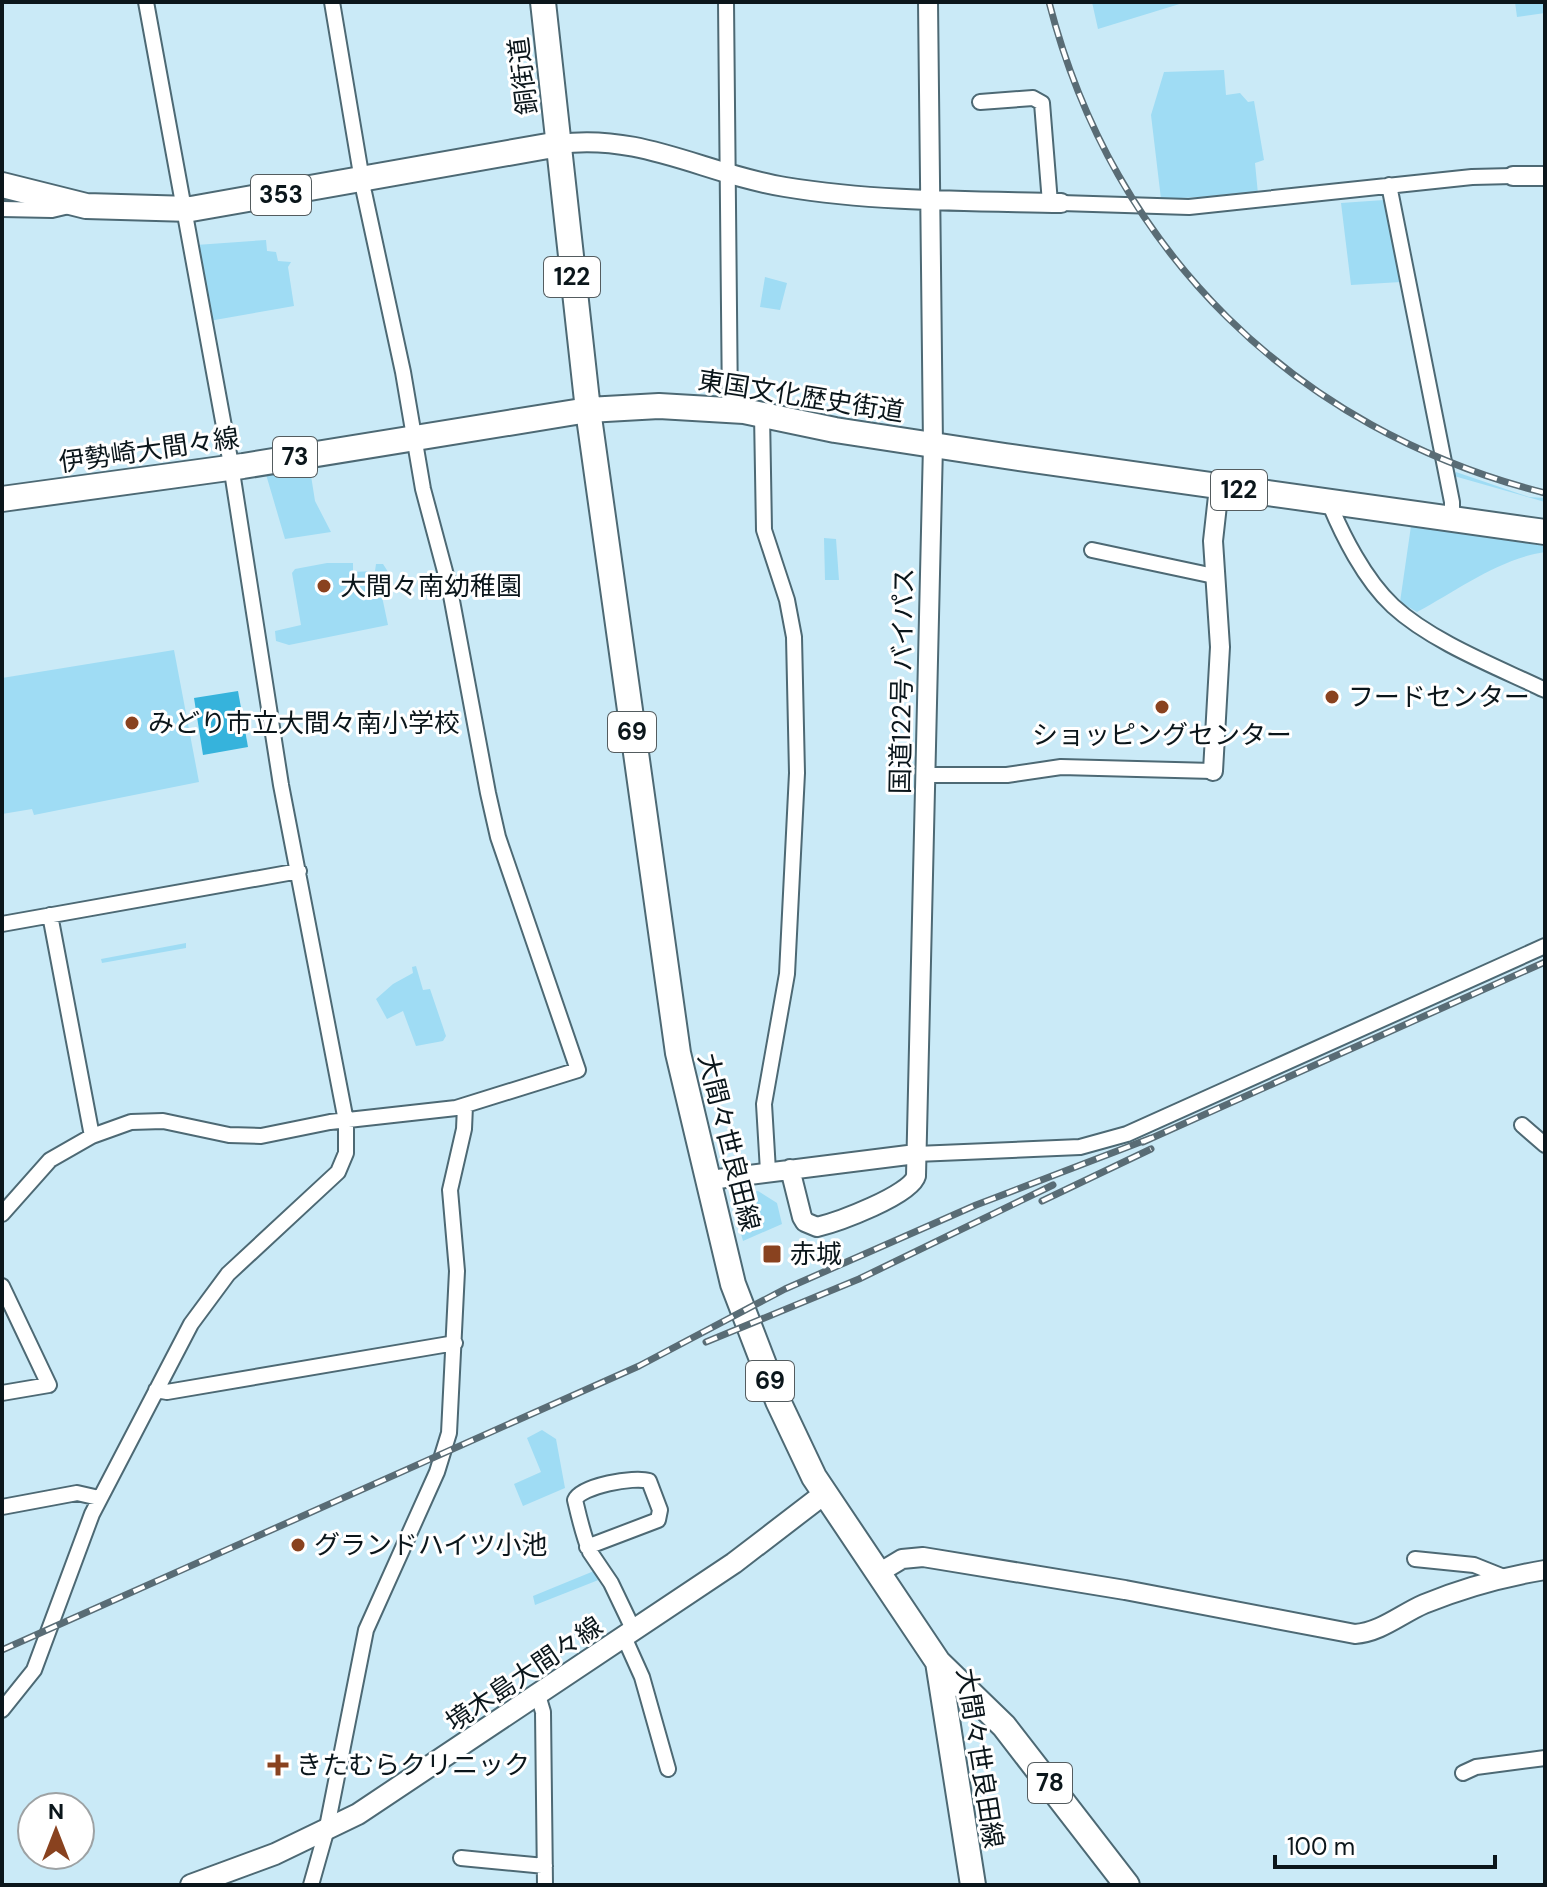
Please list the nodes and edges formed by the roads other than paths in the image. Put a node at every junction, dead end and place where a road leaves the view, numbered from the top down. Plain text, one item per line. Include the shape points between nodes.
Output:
1 (146, 2) edge
2 (332, 2) edge
3 (543, 2) edge
4 (726, 2) edge
5 (928, 2) edge
6 (980, 102) dead end
7 (559, 144) junction
8 (725, 172) junction
9 (1513, 176) joint
10 (1545, 176) edge
11 (362, 181) junction
12 (2, 185) edge
13 (1389, 185) junction
14 (930, 201) junction
15 (73, 203) junction
16 (1055, 203) junction
17 (2, 209) edge
18 (183, 210) junction
19 (588, 410) junction
20 (730, 410) junction
21 (762, 414) junction
22 (414, 438) junction
23 (933, 445) junction
24 (231, 468) junction
25 (1219, 487) junction
26 (2, 499) edge
27 (1328, 500) junction
28 (1452, 518) junction
29 (1545, 532) edge
30 (1092, 550) dead end
31 (1214, 576) junction
32 (1545, 690) edge
33 (1213, 771) joint
34 (926, 775) junction
35 (299, 871) junction
36 (50, 915) junction
37 (2, 924) edge
38 (1545, 946) edge
39 (465, 1106) junction
40 (346, 1121) junction
41 (1522, 1125) dead end
42 (92, 1136) junction
43 (1545, 1145) edge
44 (916, 1154) junction
45 (790, 1169) junction
46 (768, 1171) junction
47 (710, 1180) junction
48 (2, 1214) edge
49 (2, 1286) edge
50 (455, 1343) junction
51 (156, 1390) junction
52 (2, 1393) edge
53 (824, 1494) junction
54 (99, 1498) junction
55 (2, 1507) edge
56 (587, 1547) junction
57 (1415, 1559) dead end
58 (1545, 1570) edge
59 (877, 1574) junction
60 (1504, 1577) junction
61 (629, 1634) junction
62 (938, 1662) junction
63 (538, 1695) junction
64 (2, 1710) edge
65 (1545, 1758) edge
66 (668, 1769) dead end
67 (1463, 1773) dead end
68 (326, 1832) junction
69 (461, 1858) dead end
70 (545, 1866) junction
71 (191, 1885) edge
72 (311, 1885) edge
73 (545, 1885) edge
74 (973, 1885) edge
75 (1127, 1885) edge

1 - 18 street
2 - 11 street
3 - 7 main road, 銅街道 / 122
4 - 8 street
5 - 14 street, 国道122号 バイパス
6 - 16 street via 1033,98 1042,103
7 - 8 street via 636,144
7 - 11 main road, 353
7 - 19 main road, 122
8 - 14 street via 798,189
8 - 20 street
9 - 10 street
9 - 13 street
11 - 18 main road, 353
11 - 22 street
12 - 15 main road, 353
13 - 16 street via 1189,207
13 - 28 street
14 - 16 street
14 - 23 street, 国道122号 バイパス
15 - 17 street via 59,209
15 - 18 main road, 353
18 - 24 street
19 - 20 main road, 東国文化歴史街道 / 122
19 - 22 main road, 伊勢崎大間々線 / 73
19 - 47 main road, 大間々世良田線 / 69 via 664,967 684,1081
20 - 21 main road, 東国文化歴史街道 / 122
21 - 23 main road, 東国文化歴史街道 / 122
21 - 46 street via 764,530 794,637 797,773 790,950 764,1104
22 - 24 main road, 伊勢崎大間々線 / 73
22 - 39 street via 498,837 578,1070
23 - 25 main road, 東国文化歴史街道 / 122
23 - 34 street, 国道122号 バイパス
24 - 26 main road, 伊勢崎大間々線 / 73
24 - 35 street via 259,659
25 - 27 main road, 東国文化歴史街道 / 122
25 - 31 street
27 - 28 main road, 東国文化歴史街道 / 122
27 - 32 street via 1395,608 1467,652
28 - 29 main road, 東国文化歴史街道 / 122
30 - 31 street
31 - 33 street via 1220,647
33 - 34 street via 1061,767 1007,775
34 - 44 street, 国道122号 バイパス
35 - 36 street
35 - 40 street
36 - 37 street
36 - 42 street
38 - 44 street via 1127,1134 1080,1147
39 - 40 street
39 - 50 street via 450,1190 457,1271
40 - 42 street via 241,1136 141,1120
40 - 51 street via 346,1153 338,1172 228,1274 191,1324
41 - 43 street
42 - 48 street via 43,1166
44 - 45 street
44 - 45 street, 国道122号 バイパス via 916,1176 908,1189 817,1227 802,1217
45 - 46 street
46 - 47 street
47 - 53 main road, 大間々世良田線 / 69 via 739,1302 798,1447
49 - 52 street via 49,1385
50 - 51 street
50 - 68 street via 446,1444 366,1630
51 - 54 street
53 - 59 main road, 大間々世良田線 / 69
53 - 61 main road, 境木島大間々線 via 757,1548
54 - 55 street via 77,1493
54 - 64 street via 34,1670
56 - 56 street via 575,1500 579,1491 649,1481 660,1510 658,1520
56 - 61 street via 611,1583
57 - 60 street via 1474,1565
58 - 60 street
59 - 60 street via 902,1559 923,1557 1351,1634 1371,1631 1429,1602
59 - 62 main road, 大間々世良田線 / 69
61 - 63 main road, 境木島大間々線
61 - 66 street
62 - 74 main road, 大間々世良田線 / 69
62 - 75 main road, 78 via 1022,1747
63 - 68 main road, 境木島大間々線
63 - 70 street via 543,1712
65 - 67 street
68 - 71 main road, 境木島大間々線
68 - 72 street
69 - 70 street
70 - 73 street

